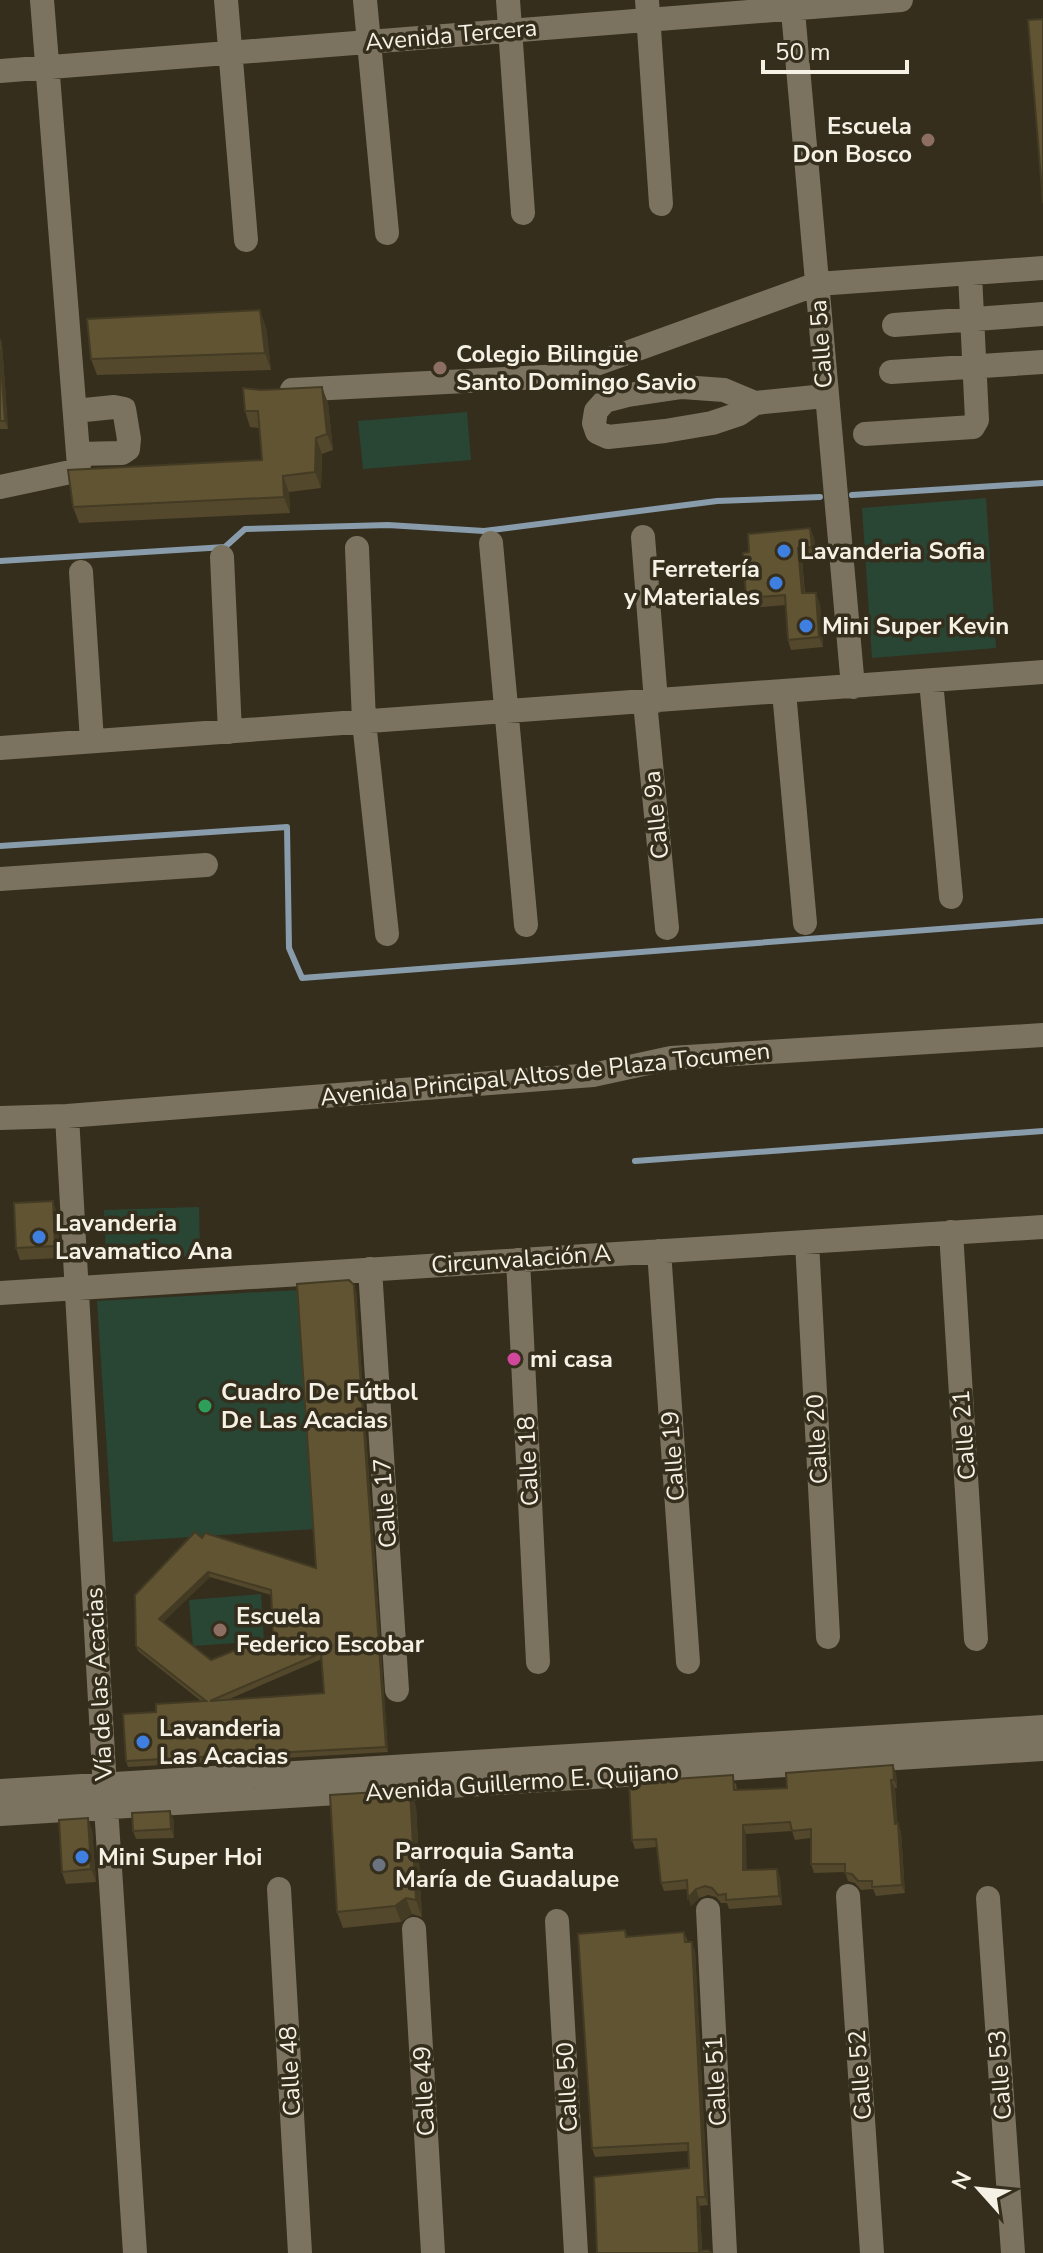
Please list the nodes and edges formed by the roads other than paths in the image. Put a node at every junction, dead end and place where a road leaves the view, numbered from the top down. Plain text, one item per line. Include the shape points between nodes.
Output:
1 (42, 0) edge
2 (226, 0) edge
3 (365, 0) edge
4 (508, 0) edge
5 (901, 0) edge
6 (792, 4) edge
7 (648, 10) edge
8 (510, 30) junction
9 (368, 41) junction
10 (229, 53) junction
11 (47, 68) junction
12 (0, 71) edge
13 (661, 204) dead end
14 (523, 213) dead end
15 (387, 233) dead end
16 (246, 240) dead end
17 (1043, 268) edge
18 (970, 274) junction
19 (817, 284) junction
20 (1043, 314) edge
21 (972, 318) junction
22 (894, 325) dead end
23 (1043, 362) edge
24 (974, 367) junction
25 (891, 372) dead end
26 (266, 391) edge
27 (825, 396) junction
28 (755, 403) junction
29 (75, 411) junction
30 (865, 434) dead end
31 (78, 454) junction
32 (0, 487) edge
33 (643, 537) dead end
34 (491, 543) dead end
35 (357, 548) dead end
36 (222, 557) dead end
37 (81, 572) dead end
38 (1043, 672) edge
39 (931, 681) junction
40 (853, 687) junction
41 (784, 692) junction
42 (651, 701) junction
43 (506, 712) junction
44 (364, 722) junction
45 (230, 732) junction
46 (92, 741) junction
47 (0, 748) edge
48 (206, 865) dead end
49 (0, 879) edge
50 (951, 897) dead end
51 (805, 923) dead end
52 (526, 925) dead end
53 (667, 928) dead end
54 (387, 934) dead end
55 (1043, 1035) edge
56 (67, 1116) junction
57 (0, 1118) edge
58 (1043, 1227) edge
59 (951, 1232) junction
60 (807, 1242) junction
61 (659, 1251) junction
62 (518, 1260) junction
63 (370, 1269) junction
64 (76, 1287) junction
65 (0, 1293) edge
66 (828, 1637) dead end
67 (976, 1639) dead end
68 (538, 1662) dead end
69 (688, 1662) dead end
70 (397, 1690) dead end
71 (1043, 1727) edge
72 (1043, 1749) edge
73 (812, 1752) junction
74 (0, 1791) edge
75 (106, 1796) junction
76 (0, 1814) edge
77 (279, 1889) dead end
78 (848, 1896) dead end
79 (988, 1898) dead end
80 (708, 1910) dead end
81 (557, 1921) dead end
82 (414, 1929) dead end
83 (135, 2253) edge
84 (300, 2253) edge
85 (433, 2253) edge
86 (576, 2253) edge
87 (725, 2253) edge
88 (872, 2253) edge
89 (1013, 2253) edge

1 - 11 street
2 - 10 street
3 - 9 street
4 - 8 street
5 - 6 street, Avenida Tercera
6 - 7 street, Avenida Tercera
6 - 19 street, Calle 5a
7 - 8 street, Avenida Tercera
7 - 13 street
8 - 9 street, Avenida Tercera
8 - 14 street
9 - 10 street, Avenida Tercera
9 - 15 street
10 - 11 street, Avenida Tercera
10 - 16 street
11 - 12 street, Avenida Tercera
11 - 29 street
17 - 18 street
18 - 19 street
18 - 21 street
19 - 26 street via 563,376
19 - 27 street, Calle 5a
20 - 21 street
21 - 22 street
21 - 24 street
23 - 24 street
24 - 25 street
24 - 30 street via 973,427
27 - 28 street
27 - 40 street, Calle 5a
28 - 28 street via 724,390 682,387 605,401 594,423 597,432 608,437 665,431 712,423
29 - 31 street
29 - 31 street via 124,409 129,439 122,453
31 - 32 street via 75,471
33 - 42 street, Calle 9a
34 - 43 street
35 - 44 street
36 - 45 street
37 - 46 street
38 - 39 street
39 - 40 street
39 - 50 street
40 - 41 street
41 - 42 street
41 - 51 street
42 - 43 street
42 - 53 street, Calle 9a
43 - 44 street
43 - 52 street
44 - 45 street
44 - 54 street
45 - 46 street
46 - 47 street
48 - 49 street
55 - 56 street, Avenida Principal Altos de Plaza Tocumen via 671,1058 593,1075
56 - 57 street, Avenida Principal Altos de Plaza Tocumen
56 - 64 street, Vía de las Acacias
58 - 59 street, Circunvalación A
59 - 60 street, Circunvalación A
59 - 67 street, Calle 21
60 - 61 street, Circunvalación A
60 - 66 street, Calle 20
61 - 62 street, Circunvalación A
61 - 69 street, Calle 19
62 - 63 street, Circunvalación A
62 - 68 street, Calle 18
63 - 64 street, Circunvalación A
63 - 70 street, Calle 17
64 - 65 street, Circunvalación A
64 - 75 street, Vía de las Acacias
71 - 73 street, Avenida Guillermo E. Quijano
72 - 73 street, Avenida Guillermo E. Quijano
73 - 75 street, Avenida Guillermo E. Quijano
74 - 75 street, Avenida Guillermo E. Quijano
75 - 76 street, Avenida Guillermo E. Quijano
75 - 83 street, Vía de las Acacias
77 - 84 street, Calle 48
78 - 88 street, Calle 52
79 - 89 street, Calle 53
80 - 87 street, Calle 51
81 - 86 street, Calle 50
82 - 85 street, Calle 49

